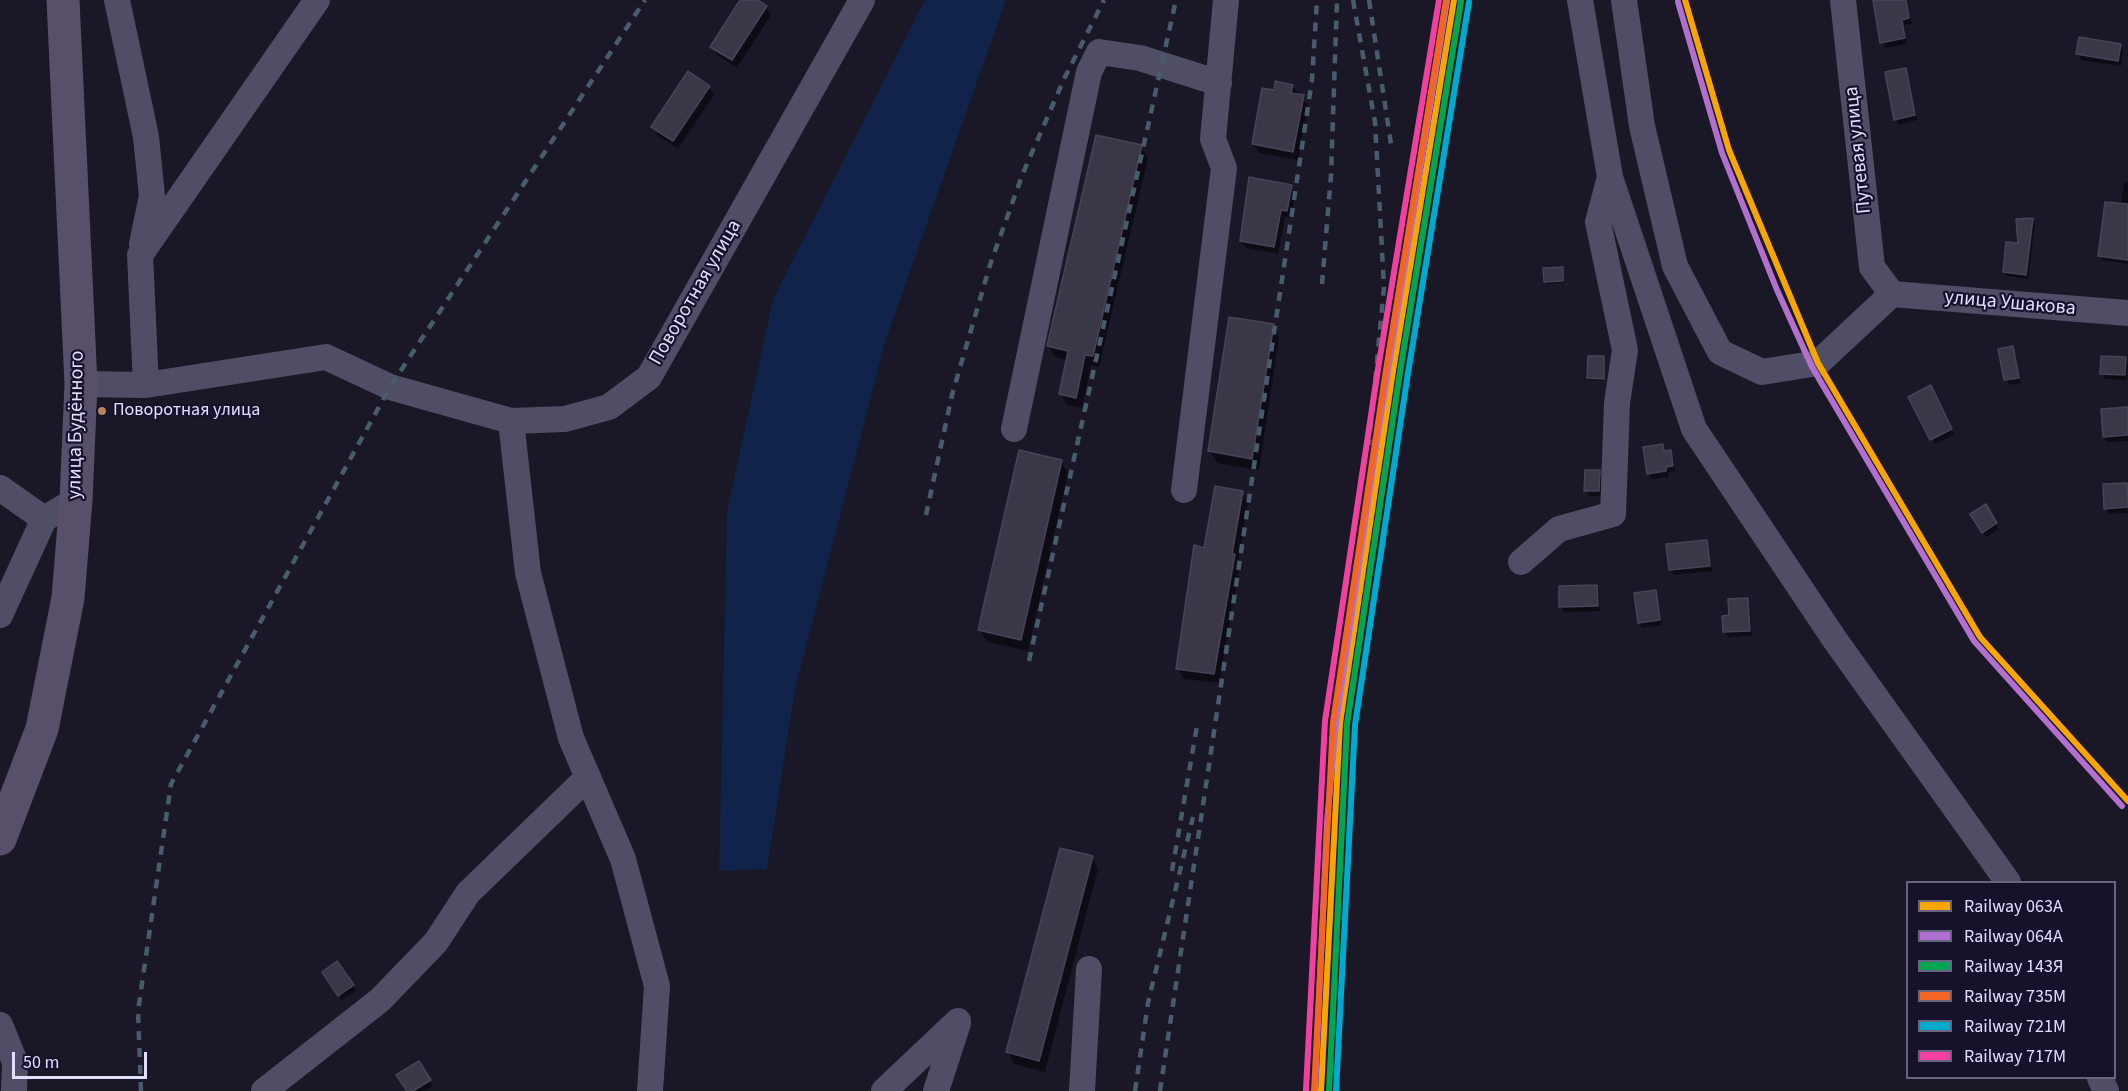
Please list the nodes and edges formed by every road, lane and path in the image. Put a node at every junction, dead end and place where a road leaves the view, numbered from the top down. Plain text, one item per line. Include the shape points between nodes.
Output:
1 (63, 0) edge
2 (117, 0) edge
3 (317, 0) edge
4 (862, 0) edge
5 (1226, 0) edge
6 (1580, 0) edge
7 (1624, 0) edge
8 (1843, 0) edge
9 (1219, 83) junction
10 (1610, 177) junction
11 (140, 255) junction
12 (1892, 294) junction
13 (2128, 313) edge
14 (81, 384) junction
15 (146, 385) junction
16 (511, 421) junction
17 (1014, 429) dead end
18 (0, 488) edge
19 (1184, 490) dead end
20 (76, 500) junction
21 (44, 519) junction
22 (1521, 562) dead end
23 (0, 615) edge
24 (588, 777) junction
25 (2, 828) edge
26 (2007, 881) edge
27 (1089, 969) dead end
28 (0, 1025) edge
29 (14, 1091) edge
30 (264, 1091) edge
31 (650, 1091) edge
32 (884, 1091) edge
33 (936, 1091) edge
34 (1082, 1091) edge

1 - 14 main road, улица Будённого
2 - 11 street via 146,137 152,196
3 - 11 street
4 - 16 street, Поворотная улица via 649,377 609,407 565,419
5 - 9 street
6 - 10 street
7 - 12 street via 1642,126 1675,267 1720,352 1762,372 1818,363
8 - 12 street, Путевая улица via 1872,267
9 - 17 street via 1140,58 1099,52 1089,72
9 - 19 street via 1213,139 1224,168
10 - 22 street via 1598,222 1625,350 1617,403 1613,514 1559,529
10 - 26 street via 1694,429 1835,640
11 - 15 street
12 - 13 street, улица Ушакова
14 - 15 street, Поворотная улица
14 - 20 main road, улица Будённого
15 - 16 street, Поворотная улица via 326,357 390,387
16 - 24 street via 528,573 571,738
18 - 21 street
20 - 21 street
20 - 25 main road, улица Будённого via 68,598 42,729
21 - 23 street
24 - 30 street via 468,893 436,942 380,1000
24 - 31 street via 623,859 657,986
27 - 34 street
28 - 29 street via 15,1062
32 - 33 street via 958,1021

